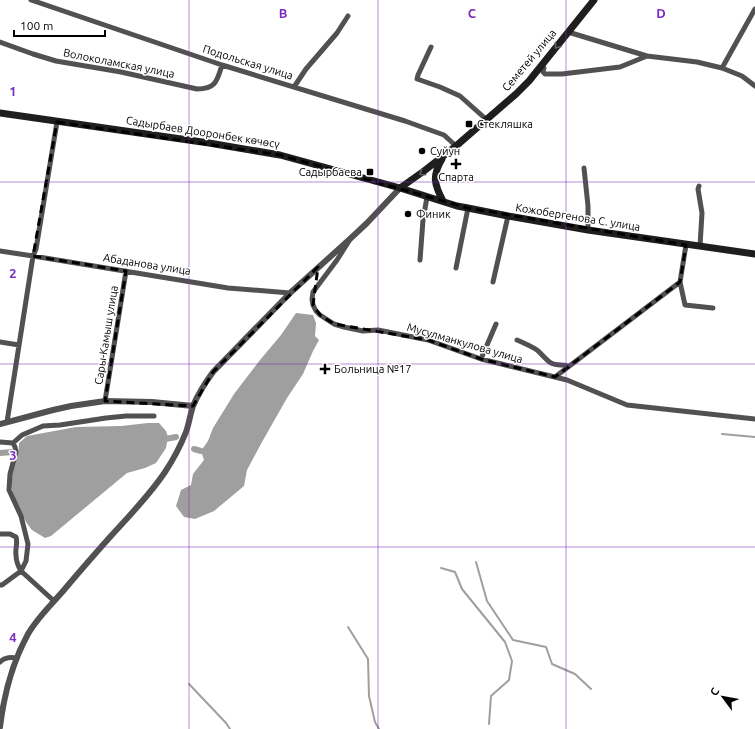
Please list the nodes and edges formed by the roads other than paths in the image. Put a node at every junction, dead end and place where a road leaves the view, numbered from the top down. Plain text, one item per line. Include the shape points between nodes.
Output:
1 (31, 0) edge
2 (594, 0) edge
3 (755, 9) edge
4 (348, 16) dead end
5 (568, 32) junction
6 (0, 42) edge
7 (431, 47) dead end
8 (647, 56) junction
9 (222, 65) junction
10 (541, 66) junction
11 (722, 68) junction
12 (755, 86) edge
13 (294, 87) junction
14 (0, 113) edge
15 (487, 120) junction
16 (57, 122) junction
17 (456, 146) junction
18 (444, 155) junction
19 (584, 168) dead end
20 (699, 186) dead end
21 (400, 188) junction
22 (427, 197) junction
23 (442, 201) junction
24 (468, 208) junction
25 (508, 216) junction
26 (588, 230) junction
27 (351, 238) junction
28 (686, 245) junction
29 (700, 246) junction
30 (0, 251) edge
31 (755, 254) edge
32 (33, 256) junction
33 (420, 260) dead end
34 (456, 268) dead end
35 (126, 271) junction
36 (493, 282) dead end
37 (680, 282) junction
38 (290, 293) junction
39 (713, 308) dead end
40 (496, 324) dead end
41 (517, 340) dead end
42 (0, 342) edge
43 (19, 345) junction
44 (481, 359) junction
45 (569, 366) junction
46 (555, 377) junction
47 (104, 402) junction
48 (193, 406) junction
49 (154, 416) dead end
50 (755, 419) edge
51 (7, 422) junction
52 (0, 424) edge
53 (0, 442) edge
54 (13, 443) junction
55 (0, 534) edge
56 (21, 571) junction
57 (0, 585) edge
58 (54, 601) junction
59 (16, 658) junction
60 (0, 662) edge
61 (0, 727) edge

1 - 9 street, Подольская улица
2 - 5 main road, Семетей улица
3 - 11 street
4 - 13 street
5 - 8 street
5 -> 10 main road, Семетей улица
6 - 9 street, Волоколамская улица via 56,61 197,89 212,86
7 - 15 street via 417,78 460,96
8 - 10 street via 620,67 562,74 545,74
8 - 11 street
9 - 13 street, Подольская улица
10 - 15 main road, Семетей улица via 516,94
11 - 12 street via 742,76
13 - 17 street, Подольская улица via 444,135
14 - 16 main road, Садырбаев Дооронбек көчөсү
15 - 17 main road, Семетей улица
16 - 21 main road, Садырбаев Дооронбек көчөсү via 280,155
16 - 32 street
17 - 18 main road, Семетей улица
18 -> 21 main road, Семетей улица
18 - 23 main road via 435,179
19 - 26 street
20 - 29 street via 702,213
21 - 22 main road, Кожобергенова С. улица
21 - 27 street
22 - 23 main road, Кожобергенова С. улица
22 - 33 street
23 - 24 main road, Кожобергенова С. улица
24 - 25 main road, Кожобергенова С. улица
24 - 34 street
25 - 26 main road, Кожобергенова С. улица
25 - 36 street
26 - 28 main road, Кожобергенова С. улица
27 - 38 street
27 - 44 street, Мусулманкулова улица via 313,292 313,305 320,316 344,328 378,330 428,340
28 - 29 main road, Кожобергенова С. улица
28 - 37 street
29 - 31 main road, Кожобергенова С. улица
30 - 32 street, Абаданова улица
32 - 35 street, Абаданова улица
32 - 43 street
35 - 38 street, Абаданова улица via 228,288
35 - 47 street, Сары-Камыш улица
37 - 39 street via 684,305
37 - 45 street
38 - 48 street via 213,372
40 - 44 street
41 - 45 street via 535,348 549,362
42 - 43 street
43 - 51 street
44 - 46 street, Мусулманкулова улица
45 - 46 street
46 - 50 street, Мусулманкулова улица via 627,405
47 - 48 street via 152,402
47 - 51 street via 71,406
48 - 58 street via 182,441 164,474 148,496
49 - 54 street via 120,416 43,426 22,435
51 - 52 street
53 - 54 street
54 - 56 street via 16,452 9,490 21,516 28,544 26,561
55 - 56 street via 16,537 16,554
56 - 57 street
56 - 58 street
58 - 59 street via 29,633
59 - 60 street via 9,657
59 - 61 street via 8,683

